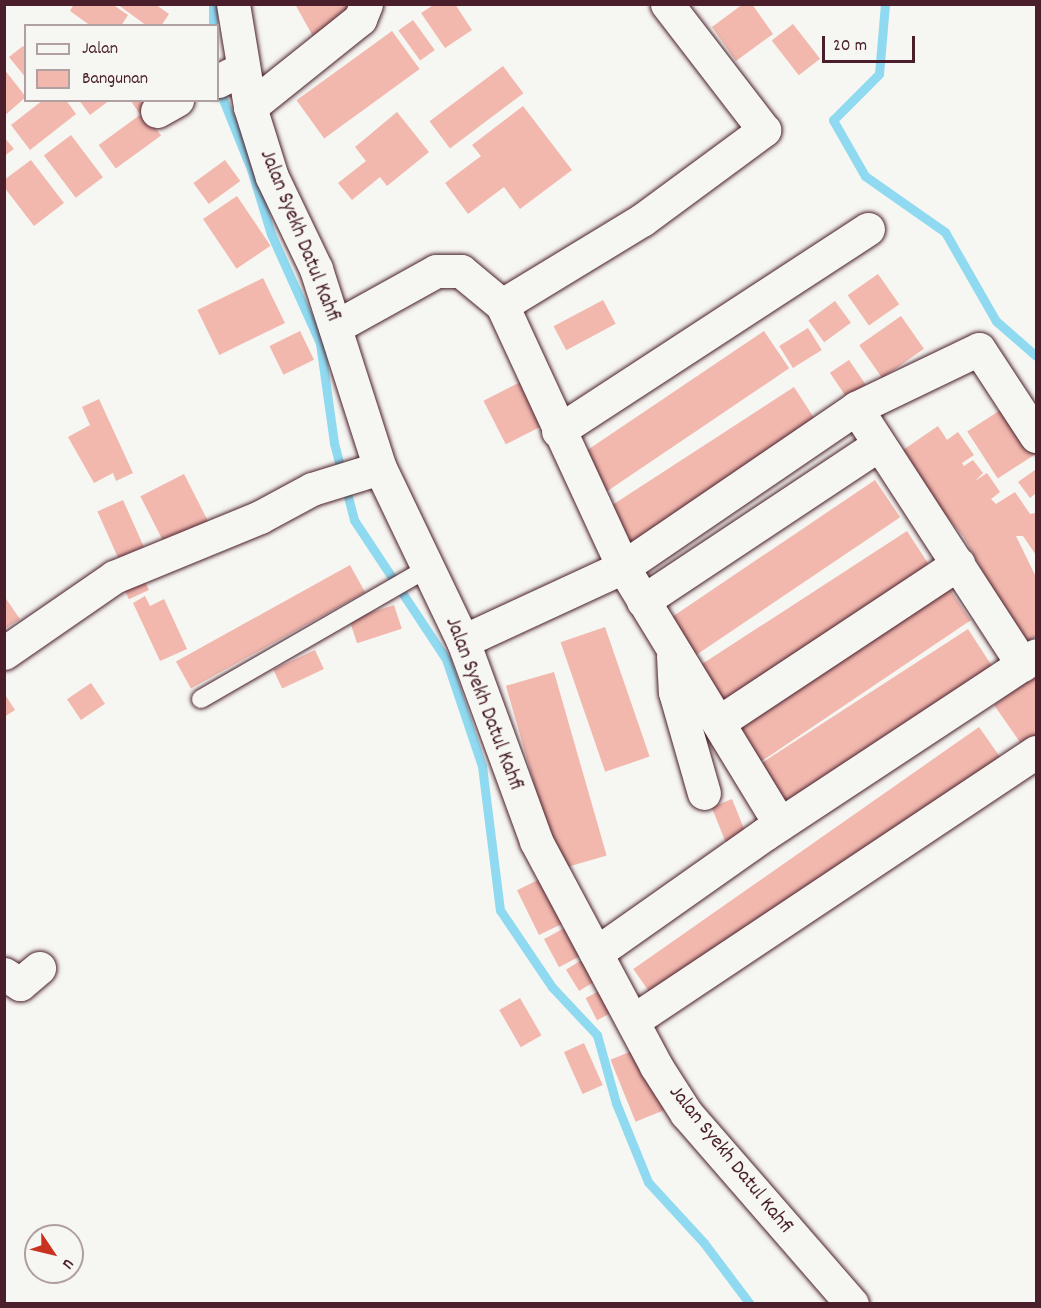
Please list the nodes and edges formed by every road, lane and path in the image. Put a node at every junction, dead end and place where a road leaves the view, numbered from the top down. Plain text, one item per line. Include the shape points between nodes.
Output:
1 (233, 4) edge
2 (366, 4) edge
3 (667, 4) edge
4 (229, 75) edge
5 (250, 107) junction
6 (868, 229) dead end
7 (502, 305) junction
8 (335, 327) junction
9 (856, 408) junction
10 (558, 431) junction
11 (1036, 436) edge
12 (878, 445) junction
13 (355, 475) junction
14 (958, 564) junction
15 (622, 567) junction
16 (420, 572) junction
17 (643, 601) junction
18 (463, 641) junction
19 (672, 648) junction
20 (4, 653) edge
21 (1030, 660) edge
22 (201, 699) dead end
23 (719, 722) junction
24 (1036, 752) edge
25 (704, 793) dead end
26 (780, 824) junction
27 (596, 953) junction
28 (39, 968) dead end
29 (4, 974) edge
30 (634, 1020) junction
31 (852, 1304) edge

1 - 4 street, Jalan Syekh Datul Kahfi
2 - 5 street via 360,18
3 - 7 street via 764,130 642,220
4 - 5 street, Jalan Syekh Datul Kahfi
5 - 8 street, Jalan Syekh Datul Kahfi via 272,177 316,269
6 - 10 street
7 - 8 street via 461,271 436,272
7 - 10 street
8 - 13 street, Jalan Syekh Datul Kahfi
9 - 11 street via 979,348
9 - 12 street
9 - 15 street
10 - 15 street
12 - 14 street
12 - 17 street
13 - 16 street, Jalan Syekh Datul Kahfi
13 - 20 street via 114,577
14 - 21 street
14 - 23 street
15 - 17 street
15 - 18 street
16 - 18 street, Jalan Syekh Datul Kahfi
16 - 22 lane
17 - 19 street
18 - 27 street, Jalan Syekh Datul Kahfi via 536,842
19 - 23 street
19 - 25 street via 675,692
21 - 26 street
23 - 26 street
24 - 30 street
26 - 27 street
27 - 30 street, Jalan Syekh Datul Kahfi
28 - 29 street via 20,984
30 - 31 street, Jalan Syekh Datul Kahfi via 656,1066 686,1113

